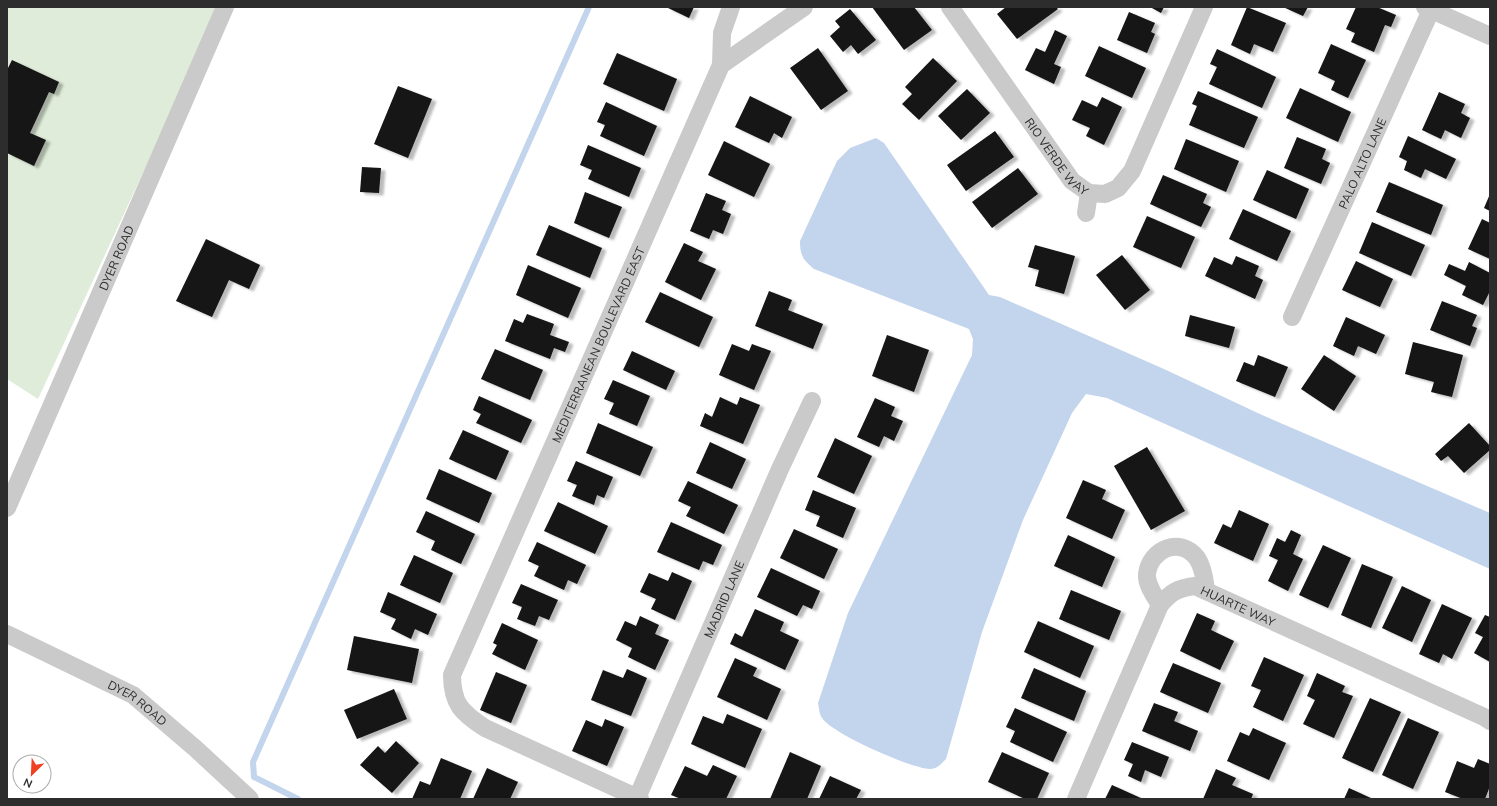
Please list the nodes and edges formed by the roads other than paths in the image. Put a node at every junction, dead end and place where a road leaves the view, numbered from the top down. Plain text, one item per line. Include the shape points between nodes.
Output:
1 (225, 7) edge
2 (731, 7) edge
3 (804, 7) edge
4 (950, 7) edge
5 (1204, 7) edge
6 (1428, 8) edge
7 (1490, 36) edge
8 (721, 65) junction
9 (1089, 193) junction
10 (1086, 213) dead end
11 (1292, 317) dead end
12 (812, 401) dead end
13 (7, 508) edge
14 (1206, 591) junction
15 (1160, 605) junction
16 (7, 634) edge
17 (1490, 721) edge
18 (638, 798) edge
19 (250, 799) edge
20 (1076, 799) edge

1 - 13 street, DYER ROAD
2 - 8 street via 722,33
3 - 8 street
4 - 9 street, RIO VERDE WAY via 1072,181
5 - 9 street, RIO VERDE WAY via 1132,171 1118,188 1105,194
6 - 7 street
6 - 11 street, PALO ALTO LANE
8 - 18 street, MEDITERRANEAN BOULEVARD EAST via 452,675 452,690 457,704 466,716 485,728
9 - 10 street
12 - 18 street, MADRID LANE via 780,469
14 - 15 street, HUARTE WAY via 1196,586 1184,587 1169,594
14 - 15 street via 1197,558 1188,550 1177,546 1166,547 1151,562 1147,575 1149,585
14 - 17 street, HUARTE WAY
15 - 20 street, HUARTE WAY
16 - 19 street, DYER ROAD via 133,695

